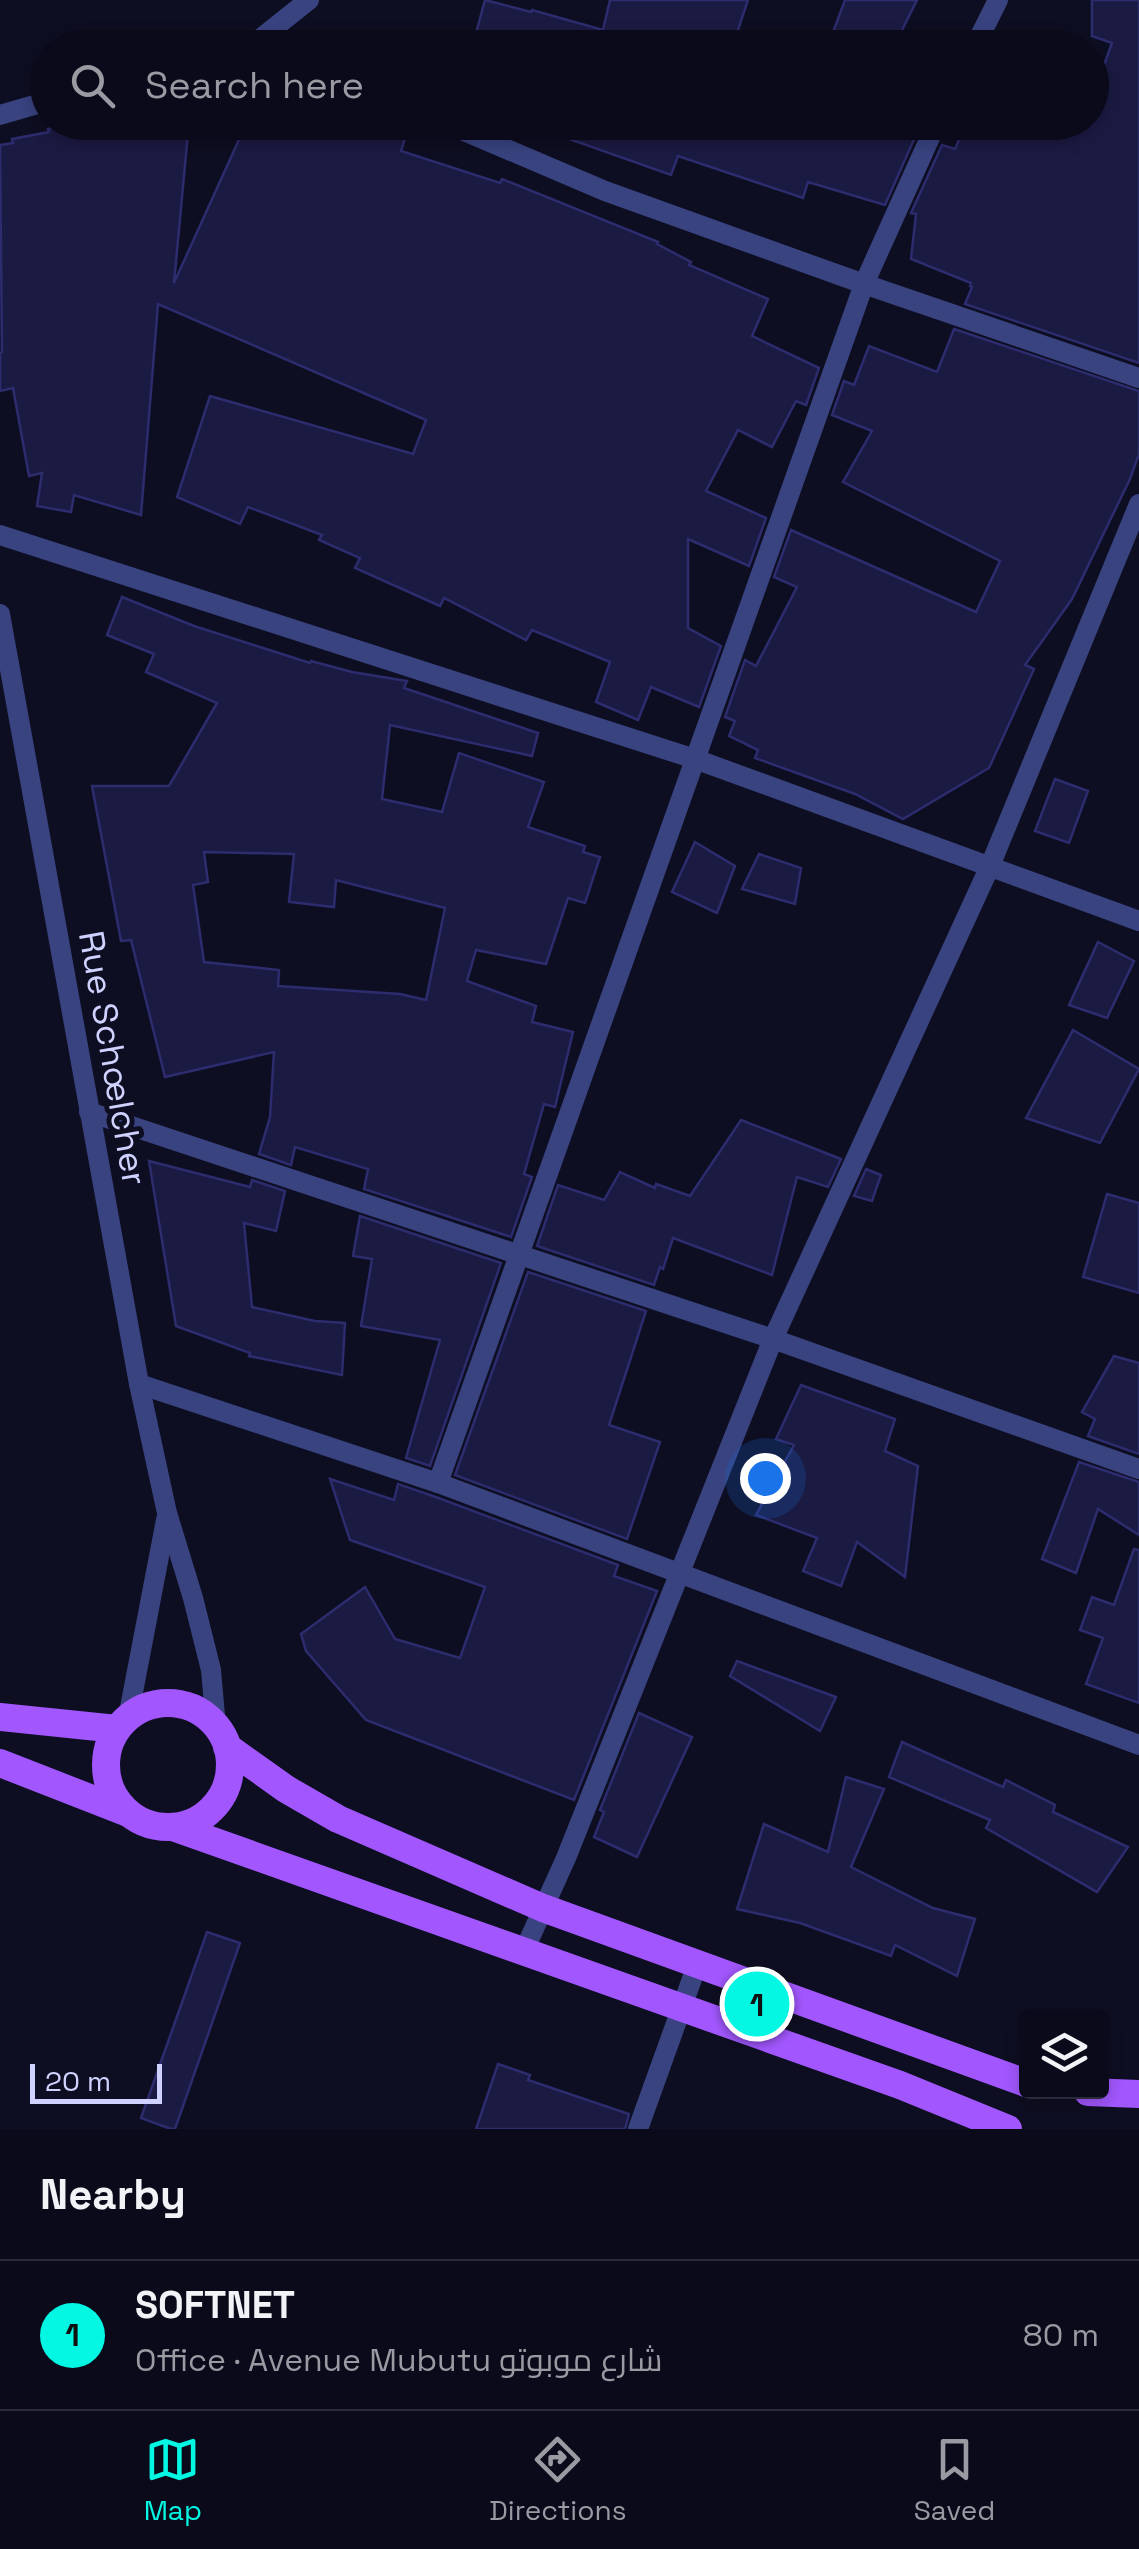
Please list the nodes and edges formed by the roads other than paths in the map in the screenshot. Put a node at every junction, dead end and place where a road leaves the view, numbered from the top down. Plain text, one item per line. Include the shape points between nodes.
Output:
1 (308, 0) edge
2 (998, 0) edge
3 (273, 30) edge
4 (983, 30) edge
5 (30, 106) edge
6 (0, 114) edge
7 (485, 140) edge
8 (929, 140) edge
9 (864, 284) junction
10 (1139, 378) edge
11 (1139, 504) edge
12 (0, 535) edge
13 (0, 614) edge
14 (694, 759) junction
15 (990, 866) junction
16 (1139, 920) edge
17 (89, 1112) junction
18 (519, 1255) junction
19 (772, 1339) junction
20 (138, 1384) junction
21 (1139, 1469) edge
22 (438, 1483) junction
23 (167, 1513) junction
24 (678, 1574) junction
25 (0, 1717) edge
26 (123, 1723) junction
27 (222, 1737) junction
28 (1139, 1745) edge
29 (0, 1763) edge
30 (128, 1813) junction
31 (172, 1827) junction
32 (543, 1908) junction
33 (524, 1951) junction
34 (697, 1965) junction
35 (682, 2007) junction
36 (1019, 2080) edge
37 (1109, 2093) edge
38 (1139, 2094) edge
39 (638, 2129) edge
40 (1008, 2129) edge

1 - 3 street
2 - 4 street
5 - 6 street
7 - 9 street via 604,191
8 - 9 street
9 - 10 street
9 - 14 street
11 - 15 street
12 - 14 street
13 - 17 street, Rue Schœlcher
14 - 15 street
14 - 18 street
15 - 16 street
15 - 19 street
17 - 18 street
17 - 20 street, Rue Schœlcher
18 - 19 street
18 - 22 street
19 - 21 street
19 - 24 street
20 - 22 street
20 - 23 street, Rue Schœlcher
22 - 24 street
23 - 26 street, Rue Schœlcher
23 - 27 street, Rue Schœlcher via 211,1670
24 - 28 street
24 - 32 street
25 - 26 main road
26 - 27 main road via 145,1708 184,1706 202,1714
26 - 30 main road via 110,1742 106,1773
27 - 31 main road via 230,1765 219,1800 191,1823
27 - 32 main road via 286,1789 338,1819
29 - 30 main road
30 - 31 main road
31 - 33 main road
32 - 33 street
32 - 34 main road
33 - 35 main road
34 - 35 street
34 - 36 main road
35 - 39 street
35 - 40 main road
37 - 38 main road

